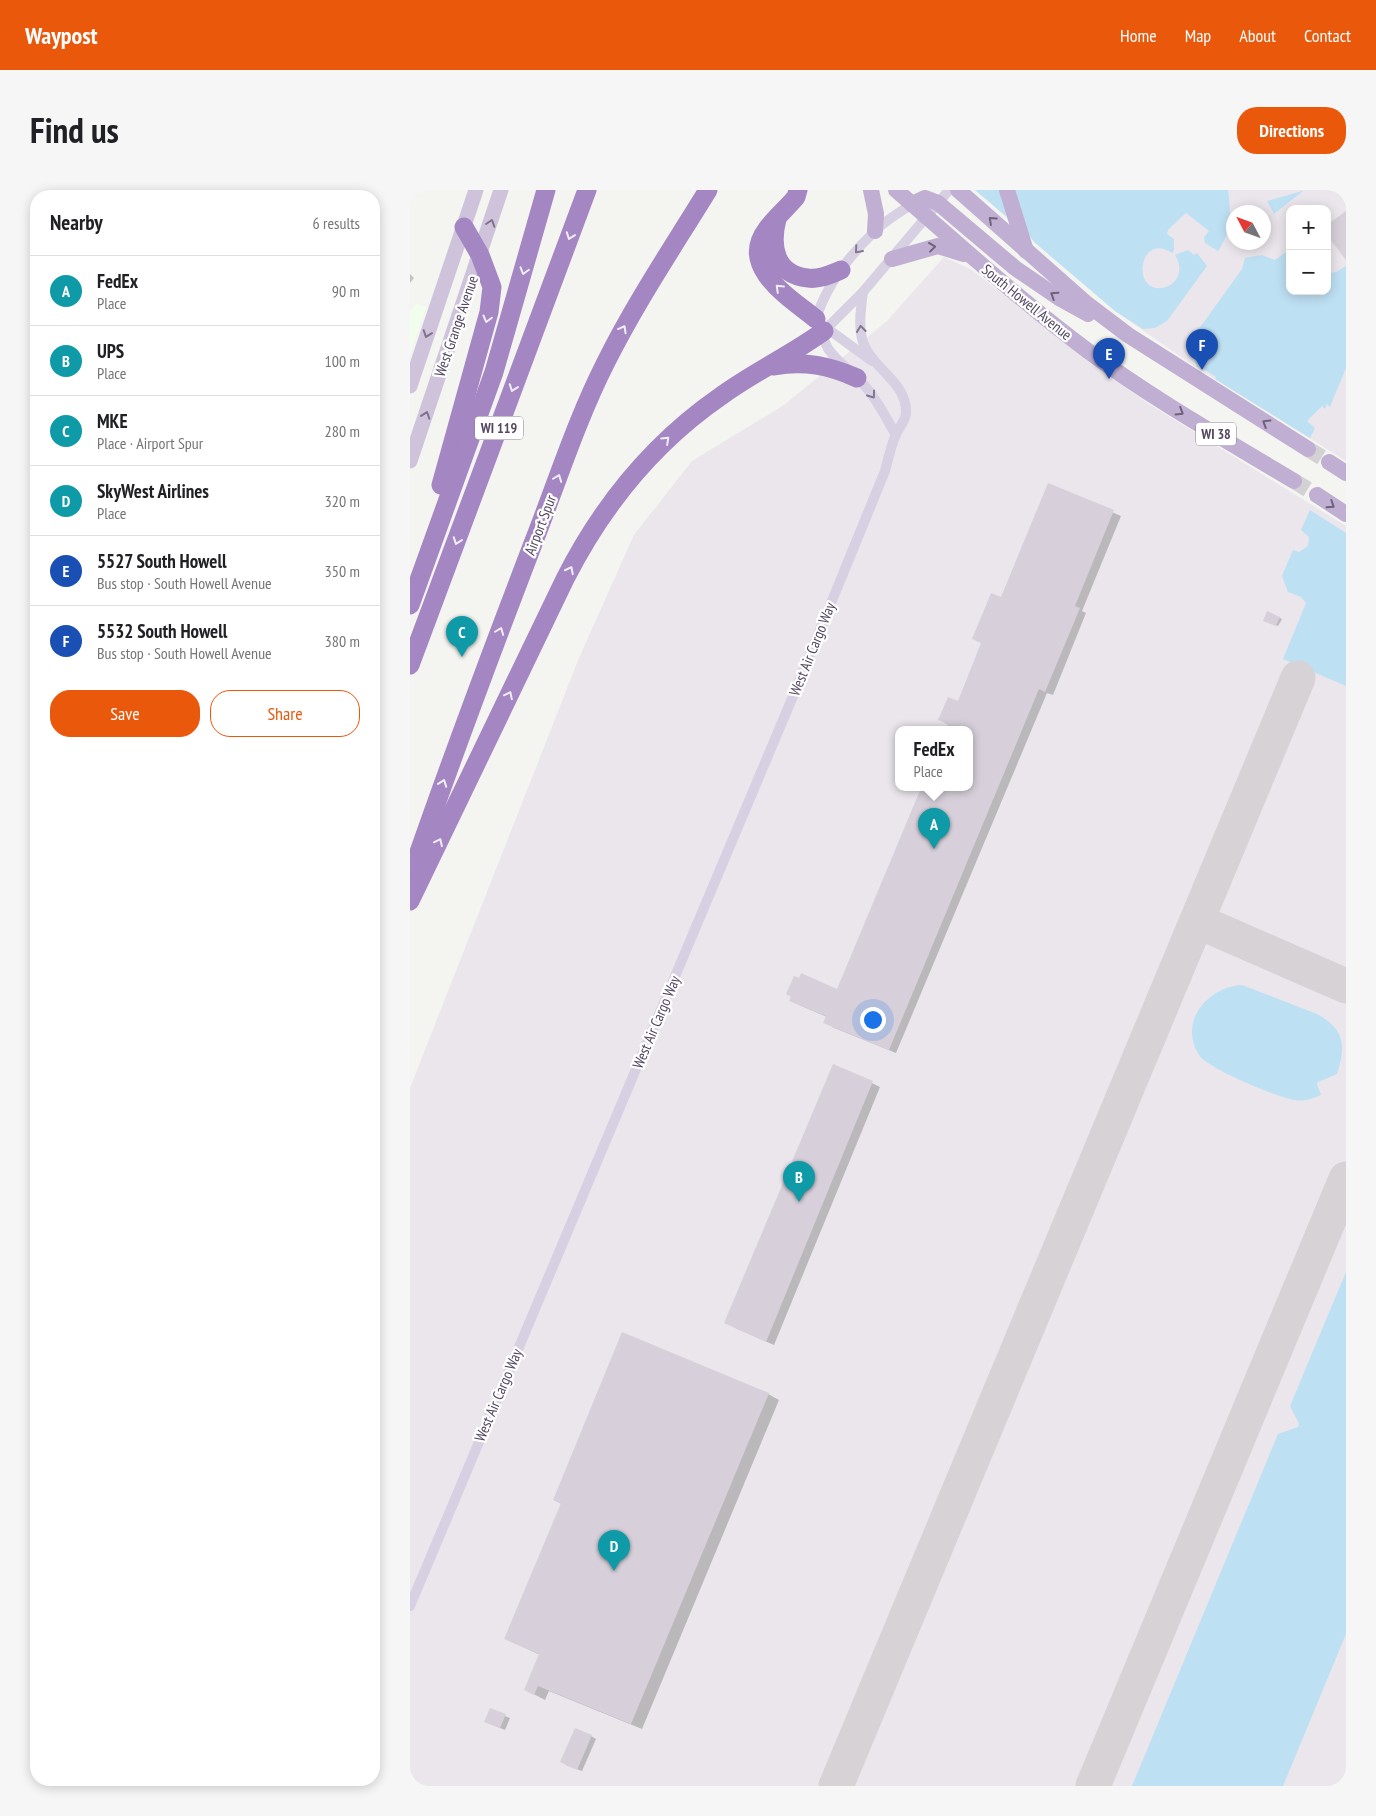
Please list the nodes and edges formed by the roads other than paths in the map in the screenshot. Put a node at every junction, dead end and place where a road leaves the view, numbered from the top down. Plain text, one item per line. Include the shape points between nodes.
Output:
1 (476, 190) edge
2 (501, 190) edge
3 (546, 190) edge
4 (587, 190) edge
5 (708, 190) edge
6 (798, 190) edge
7 (871, 190) edge
8 (896, 190) edge
9 (949, 190) edge
10 (958, 190) edge
11 (1007, 190) edge
12 (938, 203) junction
13 (912, 204) junction
14 (926, 217) junction
15 (777, 219) junction
16 (464, 227) junction
17 (875, 231) junction
18 (1026, 251) junction
19 (480, 256) junction
20 (971, 257) junction
21 (892, 259) junction
22 (841, 270) junction
23 (863, 292) junction
24 (820, 325) junction
25 (1128, 335) junction
26 (875, 364) junction
27 (766, 368) junction
28 (857, 378) junction
29 (410, 386) edge
30 (896, 436) junction
31 (1308, 449) tunnel mouth
32 (410, 461) edge
33 (1330, 462) tunnel mouth
34 (1346, 473) edge
35 (1294, 481) tunnel mouth
36 (1317, 495) tunnel mouth
37 (1346, 514) edge
38 (418, 581) junction
39 (410, 605) edge
40 (410, 665) edge
41 (410, 878) edge
42 (410, 901) edge
43 (410, 1606) edge

1 - 16 street, West Grange Avenue
19 -> 2 street, West Grange Avenue
3 -> 38 highway via 494,372
4 -> 40 highway, WI 119
41 -> 5 highway, Airport Spur via 443,782 605,363
6 - 15 highway
7 - 17 main road via 876,214
8 - 13 main road, South Howell Avenue / WI 38
9 - 12 street
18 -> 10 main road, WI 38
11 - 18 main road
12 - 13 main road via 925,198
12 - 14 street
25 -> 12 main road via 1059,298 1030,278
13 - 14 main road, South Howell Avenue / WI 38
13 - 17 street
14 - 20 main road, South Howell Avenue / WI 38
14 - 21 street
15 - 22 highway via 774,251 782,266 794,275 809,279
24 -> 15 highway via 766,275 760,264 758,250 762,237
16 - 19 highway
16 -> 29 street, West Grange Avenue
17 -> 22 street
18 - 25 main road, WI 38
32 -> 19 street, West Grange Avenue
19 -> 38 highway via 492,287 489,312 428,533
21 -> 20 main road via 938,246
20 -> 35 main road, South Howell Avenue / WI 38 via 1090,352 1180,412
21 - 23 street
22 - 24 street via 826,293
23 - 24 street
26 -> 23 street, West Air Cargo Way via 863,343 860,328
24 - 26 street
24 - 27 highway
24 - 28 street via 828,349
31 -> 25 main road, WI 38
26 - 30 street, West Air Cargo Way via 890,378 905,400 906,415
27 - 28 highway via 810,364
42 -> 27 highway via 565,579 597,521 626,483 671,435 712,402
28 -> 30 street via 880,406
30 - 43 street, West Air Cargo Way via 885,471 791,701
33 - 34 main road
36 -> 37 main road
38 - 39 highway

